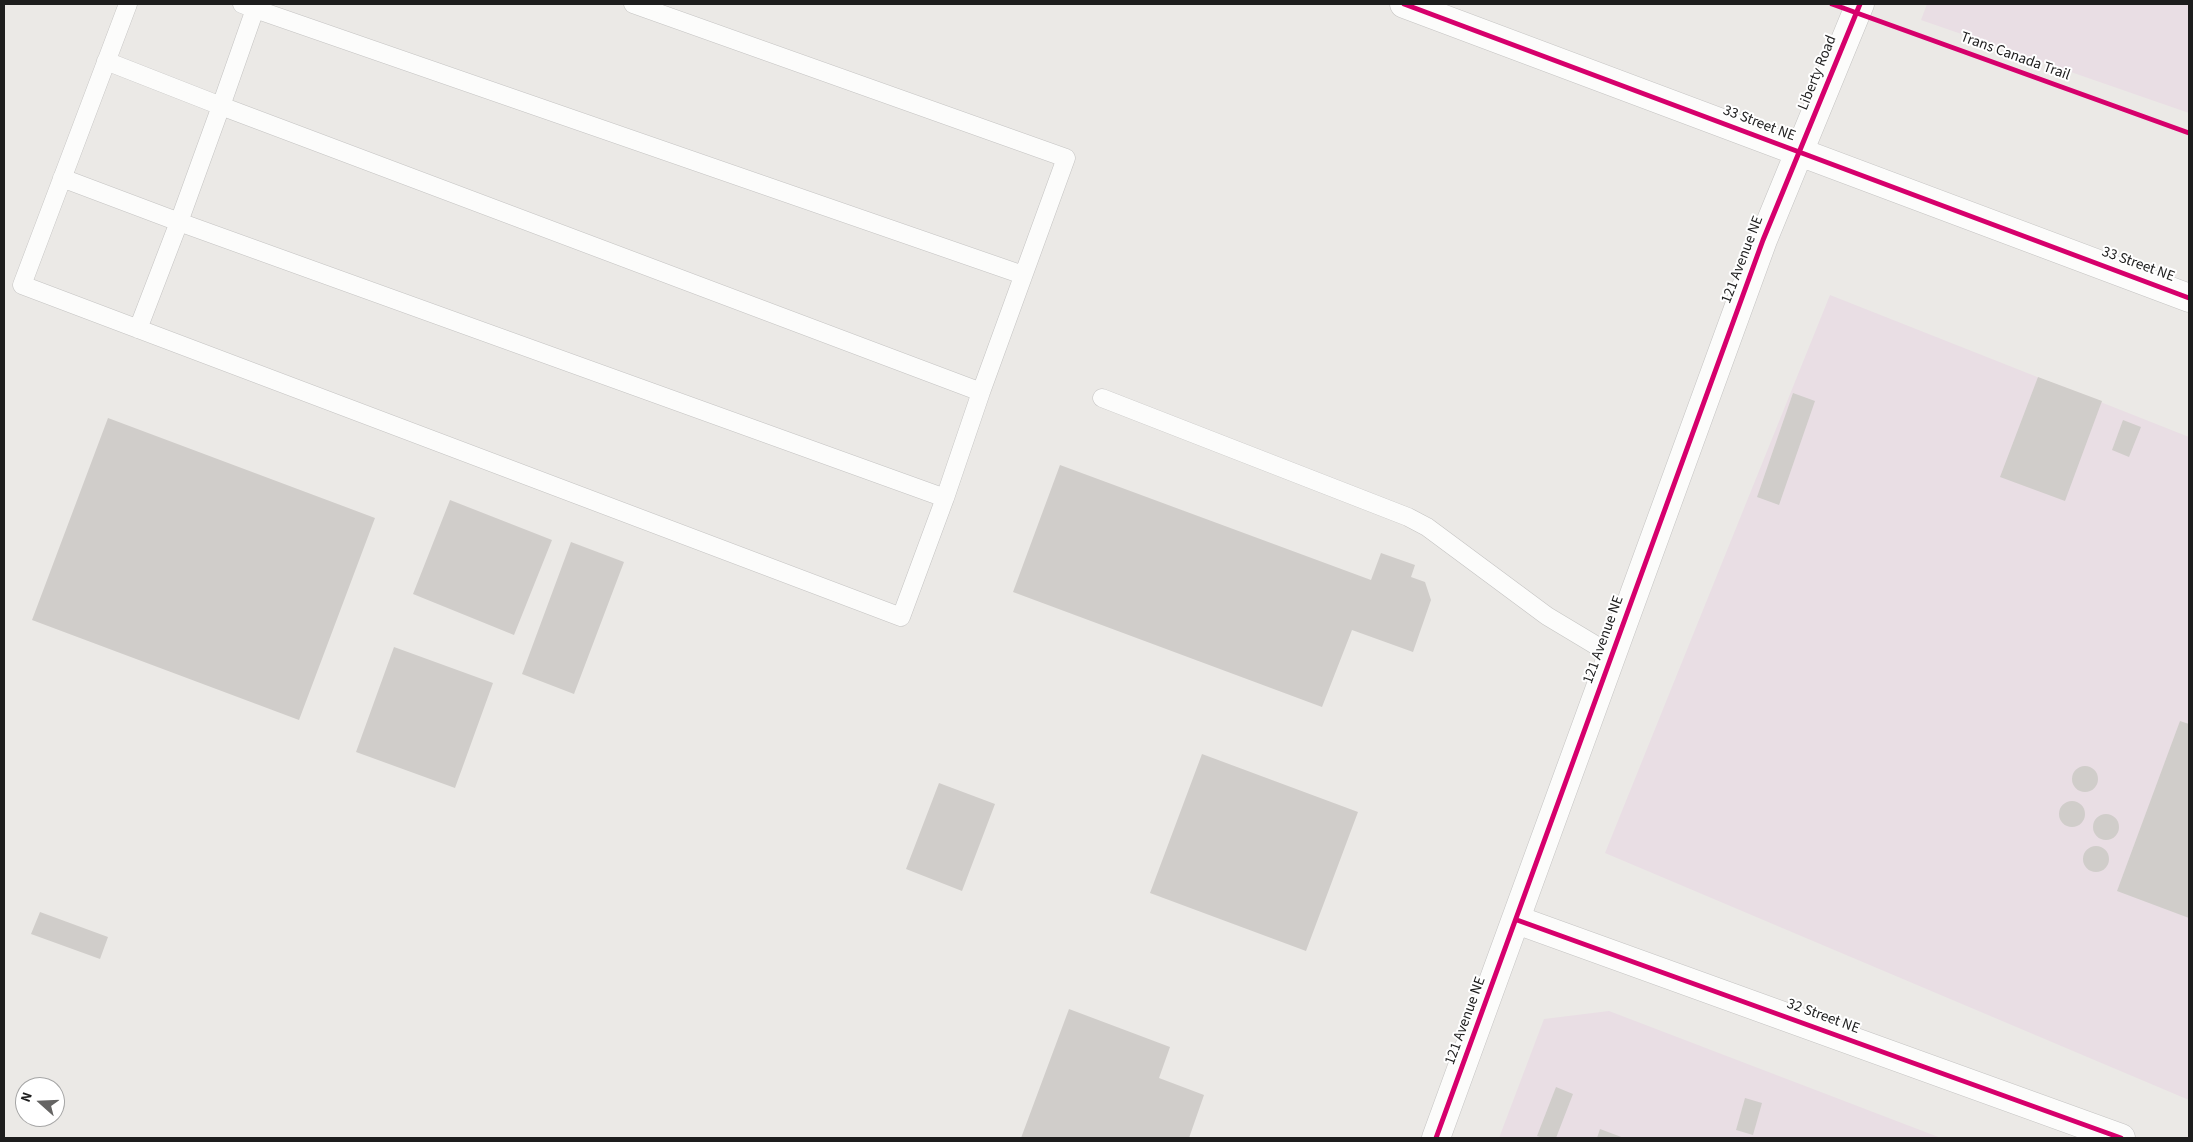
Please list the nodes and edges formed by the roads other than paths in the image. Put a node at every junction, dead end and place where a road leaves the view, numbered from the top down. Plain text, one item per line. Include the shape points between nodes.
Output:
1 (128, 4) edge
2 (633, 4) edge
3 (1404, 4) edge
4 (1860, 4) edge
5 (251, 6) edge
6 (106, 60) junction
7 (221, 106) junction
8 (1800, 152) junction
9 (62, 178) junction
10 (179, 222) junction
11 (1023, 275) junction
12 (2189, 298) edge
13 (138, 330) junction
14 (981, 392) junction
15 (1102, 398) dead end
16 (946, 498) junction
17 (1612, 655) junction
18 (1517, 920) junction
19 (1436, 1138) edge
20 (2121, 1138) edge

1 - 6 lane
2 - 11 lane via 1066,158
3 - 8 street, 33 Street NE
4 - 8 street, Liberty Road
5 - 7 lane
5 - 11 lane
6 - 7 lane
6 - 9 lane
7 - 10 lane
7 - 14 lane
8 - 12 street, 33 Street NE
8 - 17 street, 121 Avenue NE via 1763,240
9 - 10 lane
9 - 13 lane via 22,285
10 - 13 lane
10 - 16 lane
11 - 14 lane
13 - 16 lane via 901,616
14 - 16 lane
15 - 17 lane via 1408,517 1427,527 1547,616
17 - 18 street, 121 Avenue NE
18 - 19 street, 121 Avenue NE
18 - 20 street, 32 Street NE

